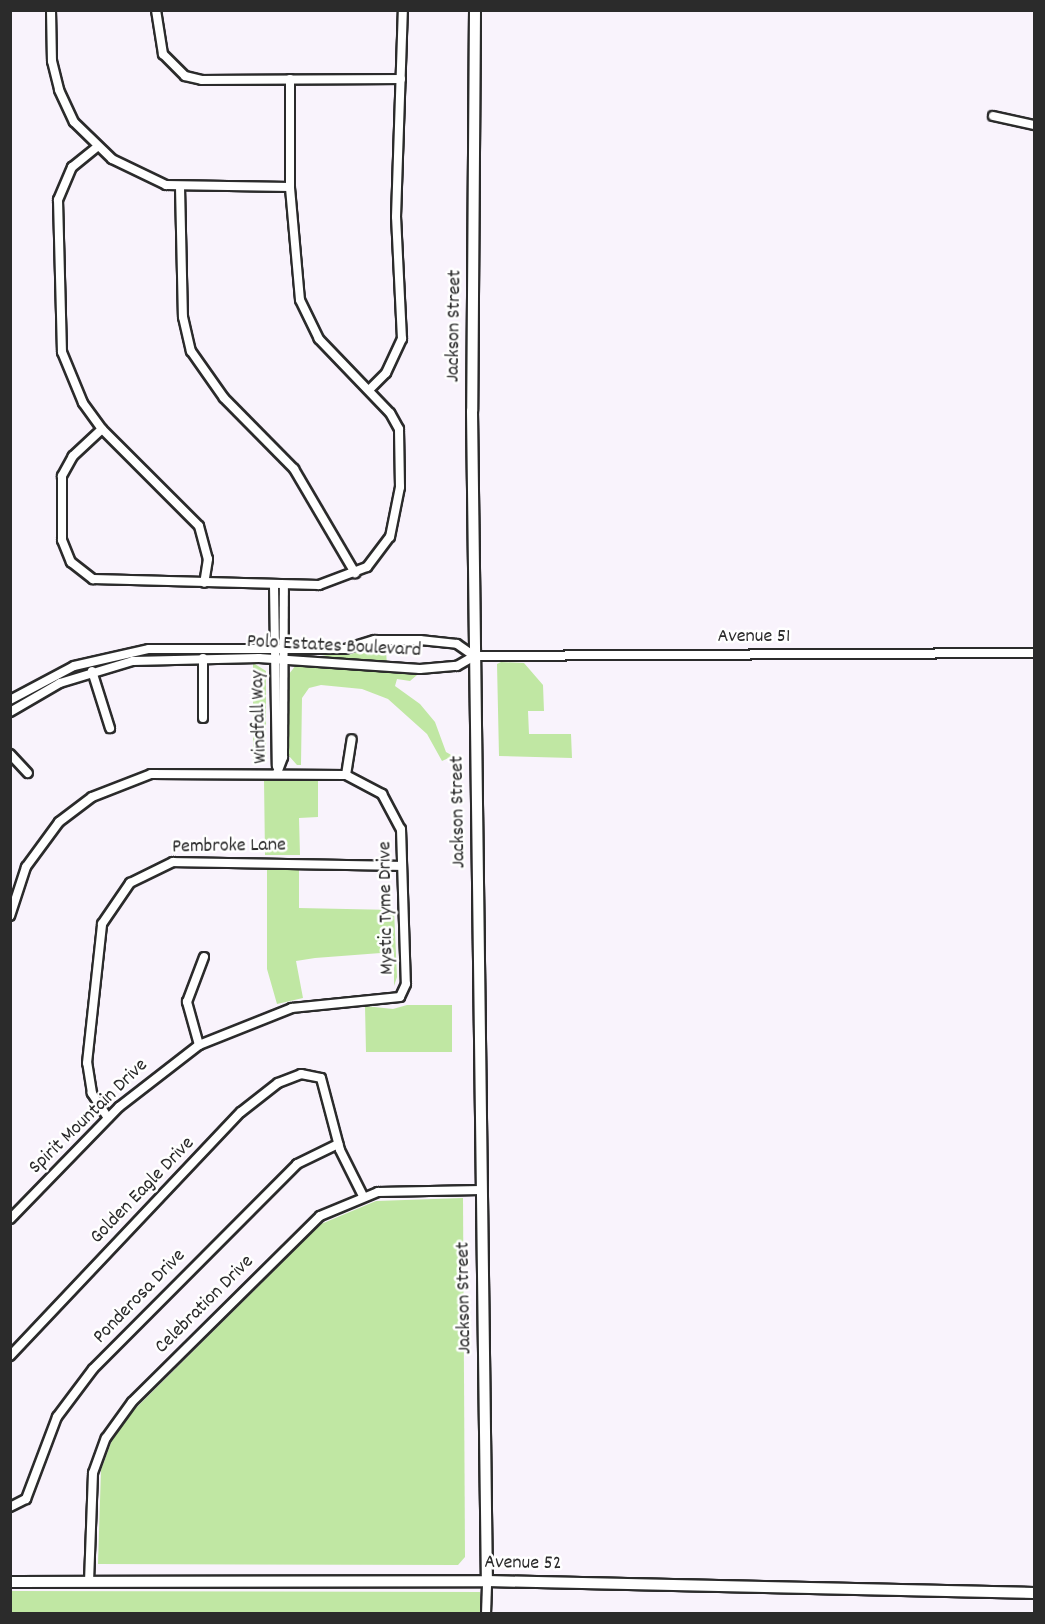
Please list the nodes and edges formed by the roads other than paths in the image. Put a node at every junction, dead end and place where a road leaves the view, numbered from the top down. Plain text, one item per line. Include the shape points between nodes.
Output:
1 (51, 10) edge
2 (156, 10) edge
3 (403, 10) edge
4 (475, 10) edge
5 (290, 79) junction
6 (401, 80) junction
7 (993, 116) dead end
8 (1035, 125) edge
9 (97, 147) junction
10 (180, 187) junction
11 (290, 187) junction
12 (369, 390) junction
13 (102, 429) junction
14 (355, 573) junction
15 (204, 583) junction
16 (274, 585) junction
17 (284, 585) junction
18 (279, 649) junction
19 (1035, 653) edge
20 (474, 656) junction
21 (203, 658) junction
22 (279, 659) junction
23 (92, 671) junction
24 (10, 700) edge
25 (10, 712) edge
26 (203, 718) dead end
27 (110, 728) dead end
28 (352, 739) dead end
29 (10, 754) edge
30 (28, 773) dead end
31 (277, 773) junction
32 (346, 775) junction
33 (402, 866) junction
34 (10, 916) edge
35 (204, 957) dead end
36 (403, 993) joint
37 (199, 1045) junction
38 (108, 1118) junction
39 (339, 1144) junction
40 (481, 1190) junction
41 (363, 1196) junction
42 (10, 1219) edge
43 (10, 1356) edge
44 (10, 1507) edge
45 (487, 1581) junction
46 (10, 1582) edge
47 (89, 1582) junction
48 (1035, 1593) edge
49 (486, 1614) edge

1 - 9 street via 52,61 59,90 74,122
2 - 5 street via 163,54 185,76 202,80
3 - 6 street
4 - 20 main road, Jackson Street
5 - 6 street
5 - 11 street
6 - 12 street via 396,217 402,339 386,373
7 - 8 street
9 - 10 street via 148,180
9 - 13 street via 72,167 58,200 59,330 68,371
10 - 11 street
10 - 14 street via 183,317 191,351 224,398 294,469
11 - 12 street via 305,314 319,339
12 - 14 street via 399,429 400,487 390,537 379,555
13 - 15 street via 199,526 208,559
13 - 15 street via 73,456 62,476 59,521 71,562 82,573 104,581
14 - 17 street via 320,585
15 - 16 street
16 - 17 street
16 - 18 street, Windfall Way
17 - 18 street, Windfall Way
18 - 20 street, Polo Estates Boulevard via 345,649 375,640 420,640 457,644
18 - 22 street, Windfall Way
18 - 24 street, Polo Estates Boulevard via 132,651 66,670
19 - 20 street, Avenue 51
20 - 22 street, Polo Estates Boulevard via 457,666 420,669
20 - 40 main road, Jackson Street
21 - 22 street, Polo Estates Boulevard
21 - 23 street, Polo Estates Boulevard via 150,659
21 - 26 street
22 - 31 street, Windfall Way via 283,757
23 - 25 street, Polo Estates Boulevard via 60,683
23 - 27 street
28 - 32 street
29 - 30 street
31 - 32 street, Mystic Tyme Drive
31 - 34 street, Mystic Tyme Drive via 151,774 92,797 59,822 36,851 20,882
32 - 33 street, Mystic Tyme Drive via 374,787 393,808 403,840
33 - 36 street, Mystic Tyme Drive
33 - 38 street, Pembroke Lane via 173,862 143,874 119,894 108,909 99,942 87,1063 92,1093
35 - 37 street via 187,1002
36 - 37 street, Spirit Mountain Drive via 395,999 356,998 292,1008
37 - 38 street, Spirit Mountain Drive via 158,1073
38 - 42 street, Spirit Mountain Drive
39 - 41 street
39 - 43 street, Golden Eagle Drive via 327,1090 315,1075 278,1083 242,1112
39 - 44 street, Ponderosa Drive via 297,1164 93,1369 57,1417 26,1498
40 - 41 street, Celebration Drive
40 - 45 main road, Jackson Street
41 - 47 street, Celebration Drive via 308,1225 114,1423 90,1487
45 - 47 main road, Avenue 52
45 - 48 main road, Avenue 52
45 - 49 street, Jackson Street
46 - 47 main road, Avenue 52

